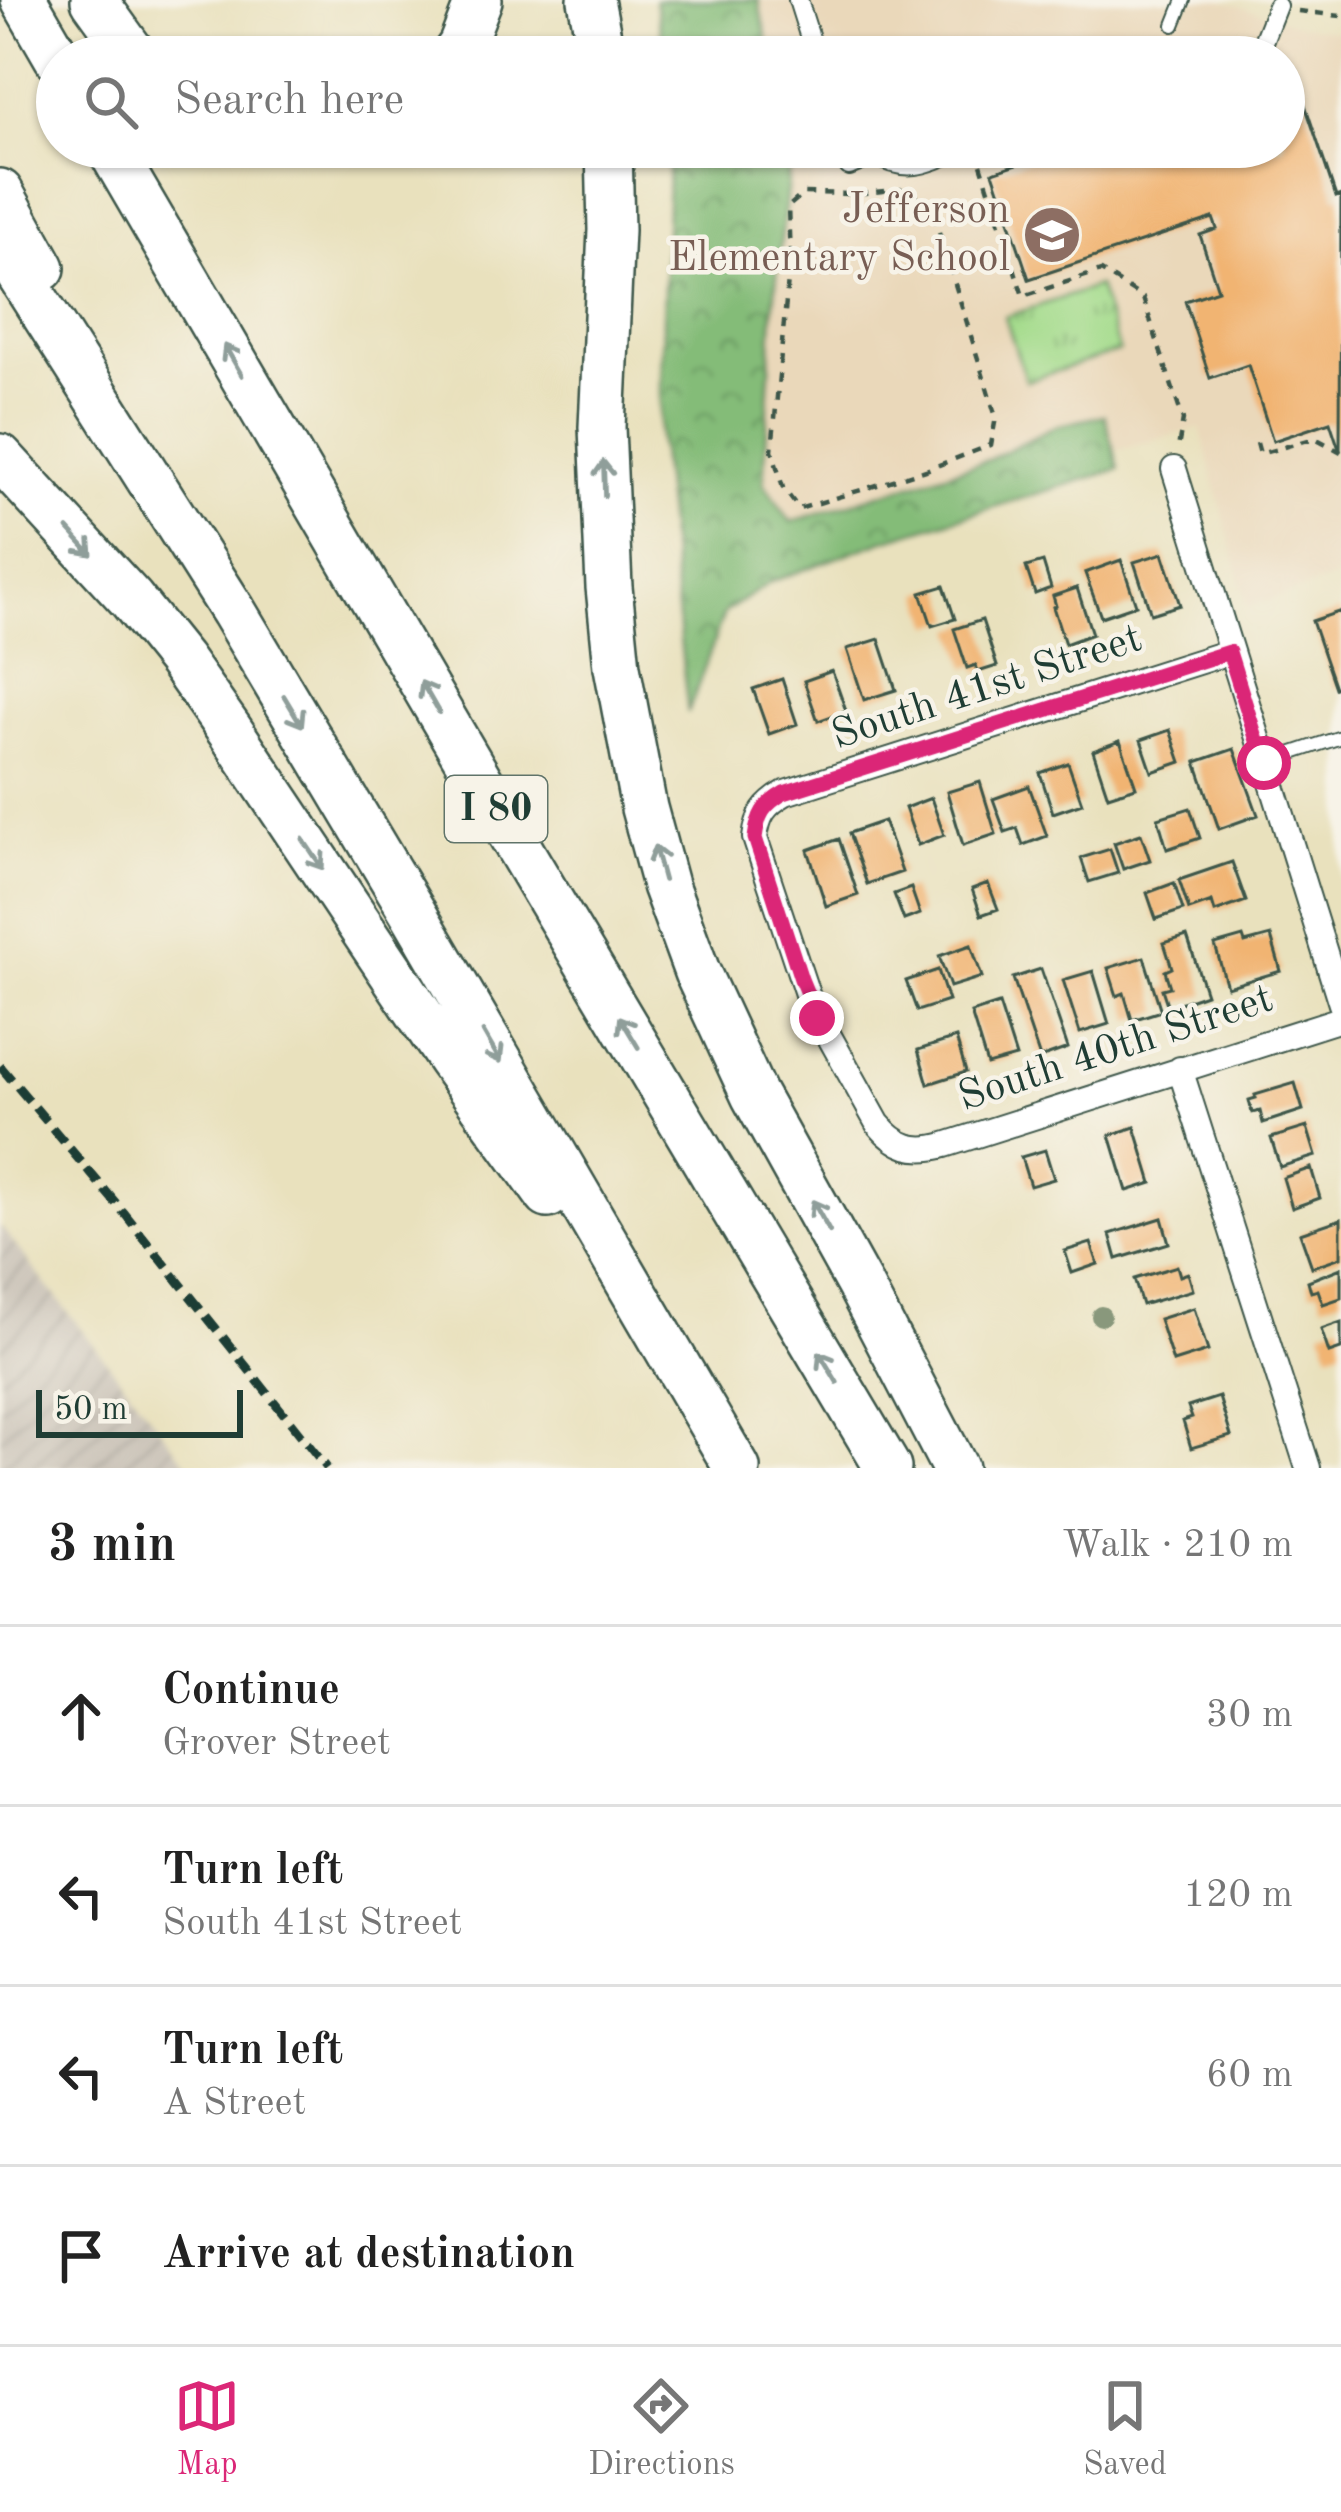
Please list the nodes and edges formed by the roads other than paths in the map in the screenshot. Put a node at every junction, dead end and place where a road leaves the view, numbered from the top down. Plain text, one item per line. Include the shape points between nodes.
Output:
1 (24, 0) edge
2 (94, 0) edge
3 (478, 0) edge
4 (591, 0) edge
5 (798, 0) edge
6 (1184, 0) edge
7 (1277, 6) dead end
8 (1174, 25) dead end
9 (45, 36) edge
10 (120, 36) edge
11 (465, 36) edge
12 (598, 36) edge
13 (809, 36) edge
14 (1267, 36) edge
15 (121, 168) edge
16 (610, 168) edge
17 (0, 192) edge
18 (0, 244) edge
19 (0, 457) edge
20 (1174, 469) road end
21 (233, 611) junction
22 (1229, 652) junction
23 (1341, 737) edge
24 (1264, 763) junction
25 (1341, 1004) edge
26 (1341, 1018) edge
27 (1180, 1069) junction
28 (915, 1150) joint
29 (694, 1395) junction
30 (736, 1468) edge
31 (888, 1468) edge
32 (955, 1468) edge
33 (1308, 1468) edge

1 - 9 highway
2 - 10 highway
3 - 11 highway
4 - 12 highway
5 - 13 street
6 - 8 lane
7 - 14 street
31 -> 15 highway, I 80
32 -> 16 highway via 754,1095 698,972 644,808 608,566 602,428
17 - 21 highway
18 - 21 highway
19 -> 29 highway via 180,660 448,1058
20 - 22 street
21 -> 29 highway
22 - 24 street
22 - 28 street, South 41st Street via 784,793 757,818 755,838 809,1000 878,1124
23 - 24 lane
24 - 25 street
26 - 27 street, South 40th Street
27 - 28 street, South 40th Street
27 - 33 street
29 - 30 highway

